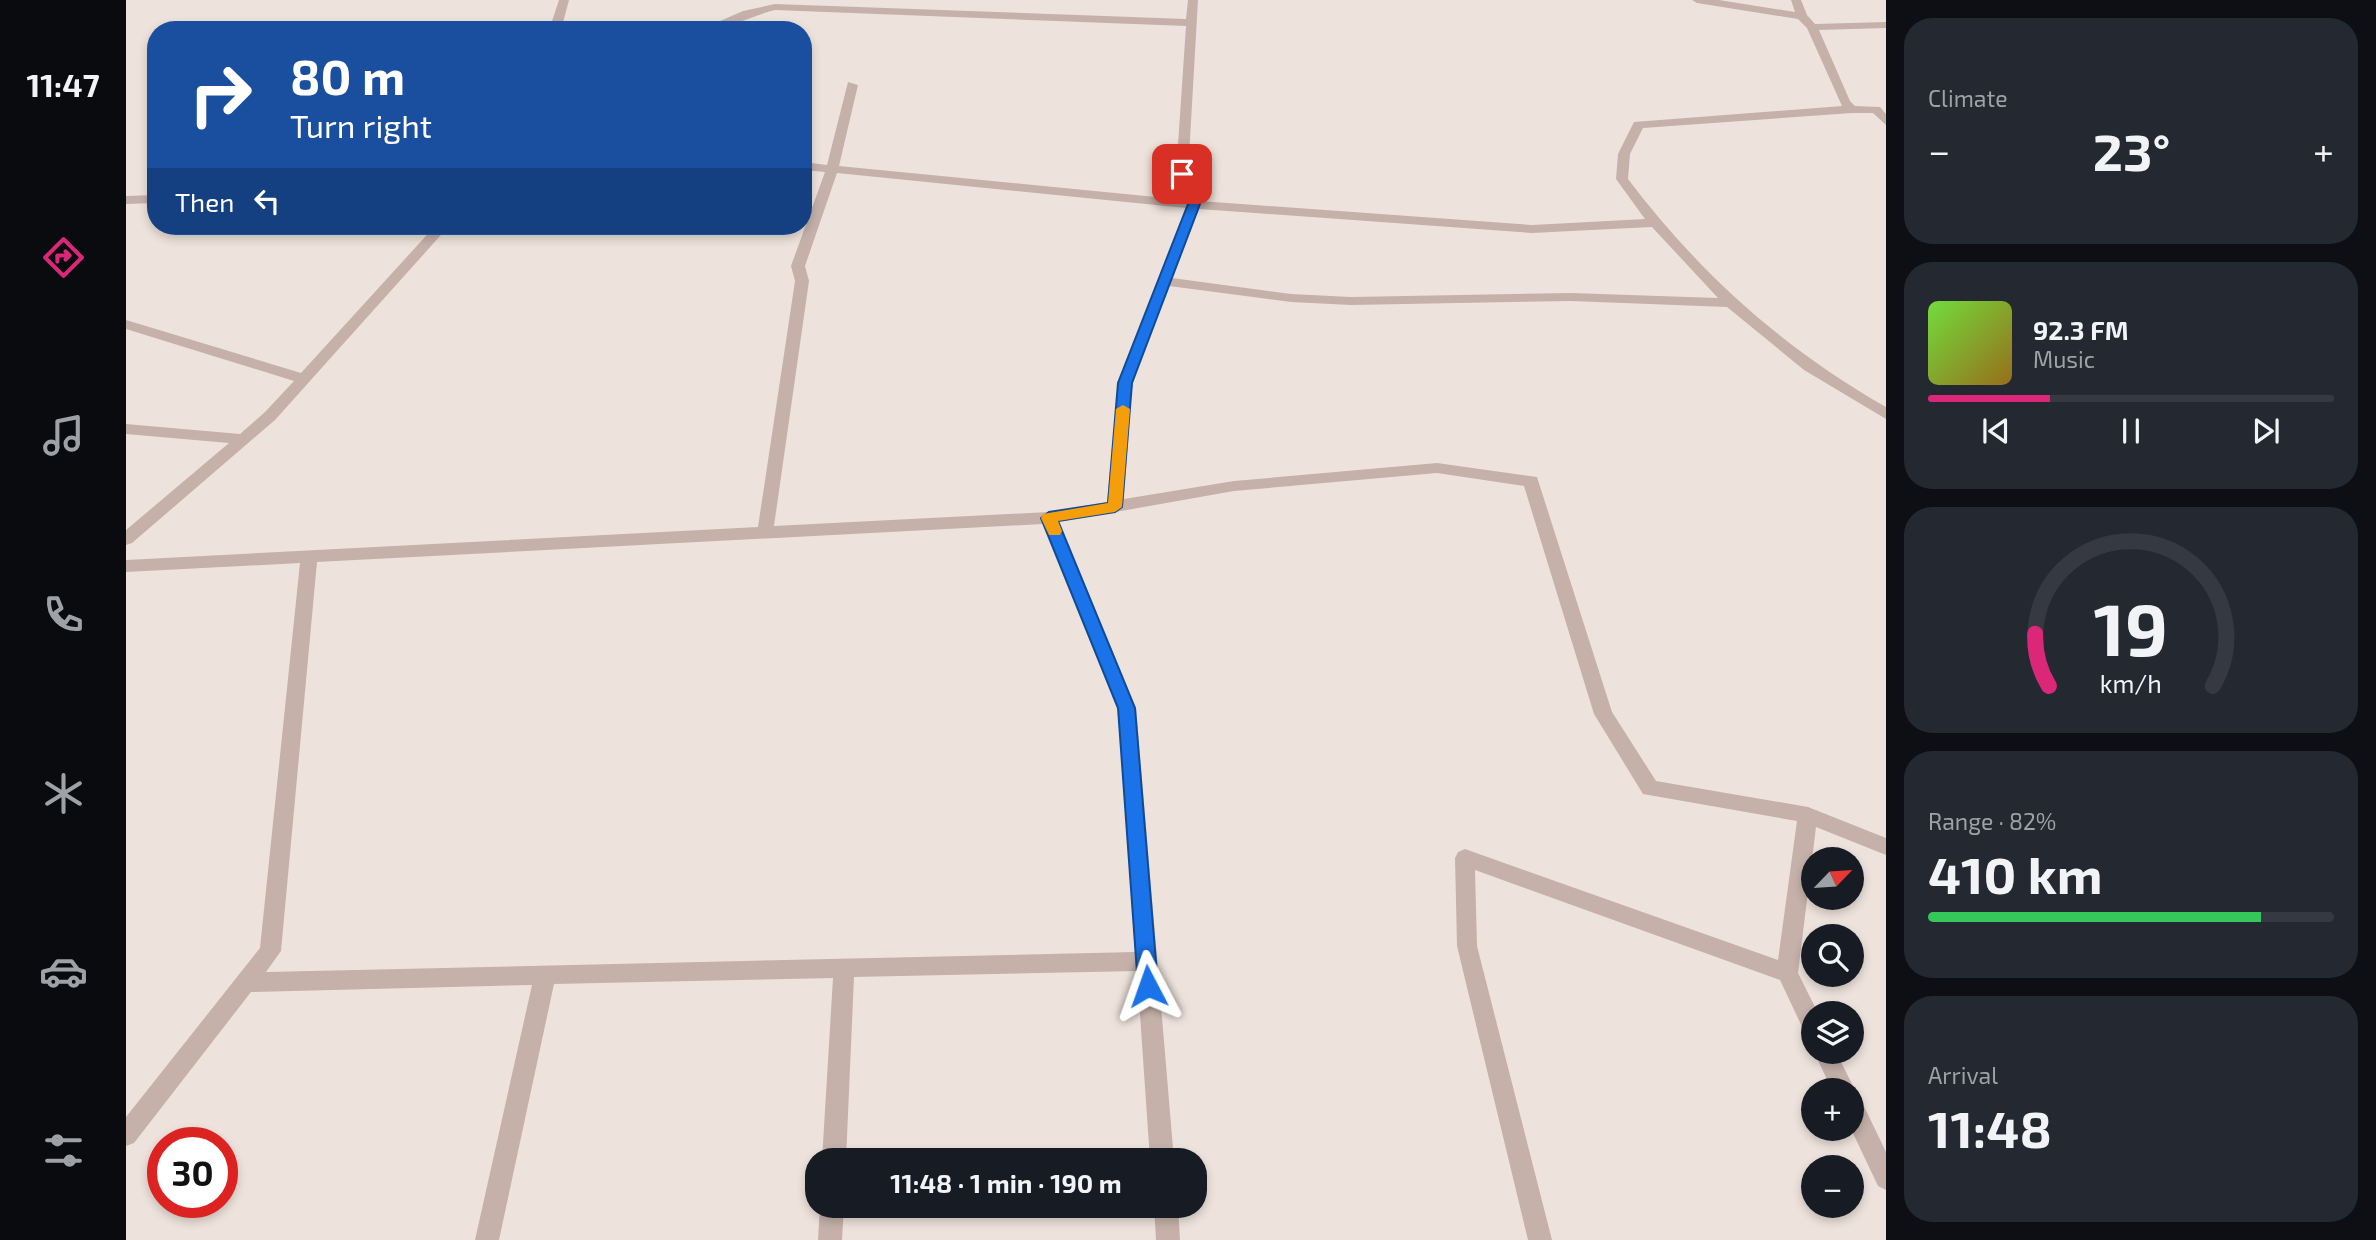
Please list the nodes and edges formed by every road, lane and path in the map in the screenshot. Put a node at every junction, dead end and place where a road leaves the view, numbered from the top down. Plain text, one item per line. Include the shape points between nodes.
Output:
1 (564, 0) edge
2 (1193, 0) edge
3 (1696, 0) edge
4 (1796, 0) edge
5 (1802, 16) junction
6 (558, 21) edge
7 (729, 21) edge
8 (1192, 23) junction
9 (1886, 24) edge
10 (1812, 27) junction
11 (852, 85) dead end
12 (1852, 109) junction
13 (1886, 121) edge
14 (812, 167) edge
15 (832, 169) junction
16 (147, 199) edge
17 (126, 200) edge
18 (1194, 204) junction
19 (1653, 223) junction
20 (812, 226) edge
21 (434, 235) edge
22 (809, 235) edge
23 (1164, 281) junction
24 (1726, 303) junction
25 (126, 324) edge
26 (304, 379) junction
27 (1886, 393) edge
28 (1867, 403) junction
29 (1886, 414) edge
30 (126, 429) edge
31 (243, 439) junction
32 (1115, 507) junction
33 (1049, 518) junction
34 (765, 533) junction
35 (126, 539) edge
36 (309, 557) junction
37 (126, 566) edge
38 (1808, 815) junction
39 (1886, 847) edge
40 (1146, 961) junction
41 (844, 969) junction
42 (1787, 973) junction
43 (545, 976) junction
44 (245, 982) junction
45 (1801, 1002) edge
46 (1864, 1132) edge
47 (126, 1135) edge
48 (835, 1148) edge
49 (1161, 1148) edge
50 (1886, 1178) edge
51 (831, 1218) edge
52 (1167, 1218) edge
53 (487, 1240) edge
54 (830, 1240) edge
55 (1168, 1240) edge
56 (1541, 1240) edge

1 - 6 street
2 - 8 street
3 - 5 street
4 - 5 street
5 - 10 street
7 - 8 street via 775,7
8 - 18 street via 1182,174
9 - 10 street
10 - 12 street
11 - 15 street
12 - 13 street via 1876,110
12 - 19 street via 1638,125 1624,154 1622,179
14 - 15 street
15 - 18 street
15 - 20 street
16 - 17 street
18 - 19 street via 1532,229
18 - 23 street
19 - 24 street
21 - 26 street
22 - 34 street via 798,266 802,281
23 - 24 street via 1351,301 1571,298
23 - 32 street via 1125,383
24 - 28 street via 1763,334
25 - 26 street
26 - 31 street
27 - 28 street
28 - 29 street
30 - 31 street
31 - 35 street
32 - 33 street
32 - 38 street via 1234,486 1437,468 1531,481 1603,714 1650,788
33 - 34 street
33 - 40 street via 1127,708
34 - 36 street
36 - 37 street
36 - 44 street via 270,951
38 - 39 street
38 - 42 street
40 - 41 street
40 - 49 street
41 - 43 street
41 - 48 street
42 - 45 street
42 - 56 street via 1465,858 1467,946
43 - 44 street
43 - 53 street
44 - 47 street
46 - 50 street
51 - 54 street
52 - 55 street

